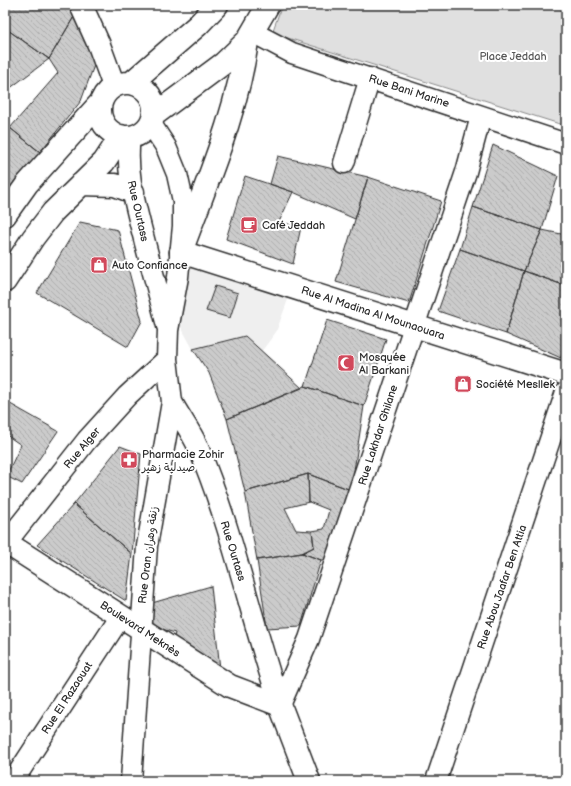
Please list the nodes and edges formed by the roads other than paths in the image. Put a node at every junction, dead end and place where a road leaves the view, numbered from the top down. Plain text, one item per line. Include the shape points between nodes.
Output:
1 (81, 5) edge
2 (217, 5) edge
3 (268, 5) edge
4 (250, 37) junction
5 (370, 78) junction
6 (115, 90) junction
7 (481, 116) junction
8 (152, 120) junction
9 (125, 136) junction
10 (566, 144) edge
11 (344, 163) dead end
12 (82, 184) junction
13 (133, 192) junction
14 (5, 215) edge
15 (181, 252) junction
16 (5, 281) edge
17 (414, 327) junction
18 (168, 330) junction
19 (167, 359) junction
20 (566, 374) edge
21 (566, 392) edge
22 (172, 402) junction
23 (5, 543) edge
24 (121, 616) junction
25 (140, 630) junction
26 (280, 705) junction
27 (13, 781) edge
28 (130, 781) edge
29 (309, 781) edge
30 (436, 781) edge

1 - 6 main road
2 - 6 main road via 198,25
3 - 4 main road
4 - 5 street, Rue Bani Marine
4 - 8 main road via 224,63
4 - 15 main road via 234,108
5 - 7 street, Rue Bani Marine
5 - 11 street
6 - 8 main road via 140,85 152,98 155,106
6 - 9 main road via 100,115 110,131
6 - 14 main road via 27,184
7 - 10 street, Rue Bani Marine
7 - 17 street, Rue Lakhdar Ghilane via 466,172
8 - 9 main road via 145,131
8 - 15 street via 177,174 183,202
9 - 12 main road
9 - 13 street, Rue Ourtass
12 - 13 main road via 115,185
12 - 16 main road via 45,222
13 - 18 street, Rue Ourtass
15 - 17 main road, Rue Al Madina Al Mounaouara
15 - 18 street
17 - 20 main road, Rue Al Madina Al Mounaouara
17 - 26 street, Rue Lakhdar Ghilane via 309,639
18 - 19 street, Rue Oran زنقة وهران
19 - 22 street, Rue Oran زنقة وهران
19 - 23 street, Rue Alger via 127,396 87,440
21 - 30 street, Rue Abou Jaafar Ben Attia
22 - 25 street, Rue Oran زنقة وهران via 147,546
22 - 26 street, Rue Ourtass via 197,445 211,481
23 - 24 main road, Boulevard Meknès
24 - 25 main road, Boulevard Meknès
24 - 27 street, Rue El Razaouat
25 - 26 main road, Boulevard Meknès via 230,686
25 - 28 street, Rue Oran زنقة وهران
26 - 29 main road

